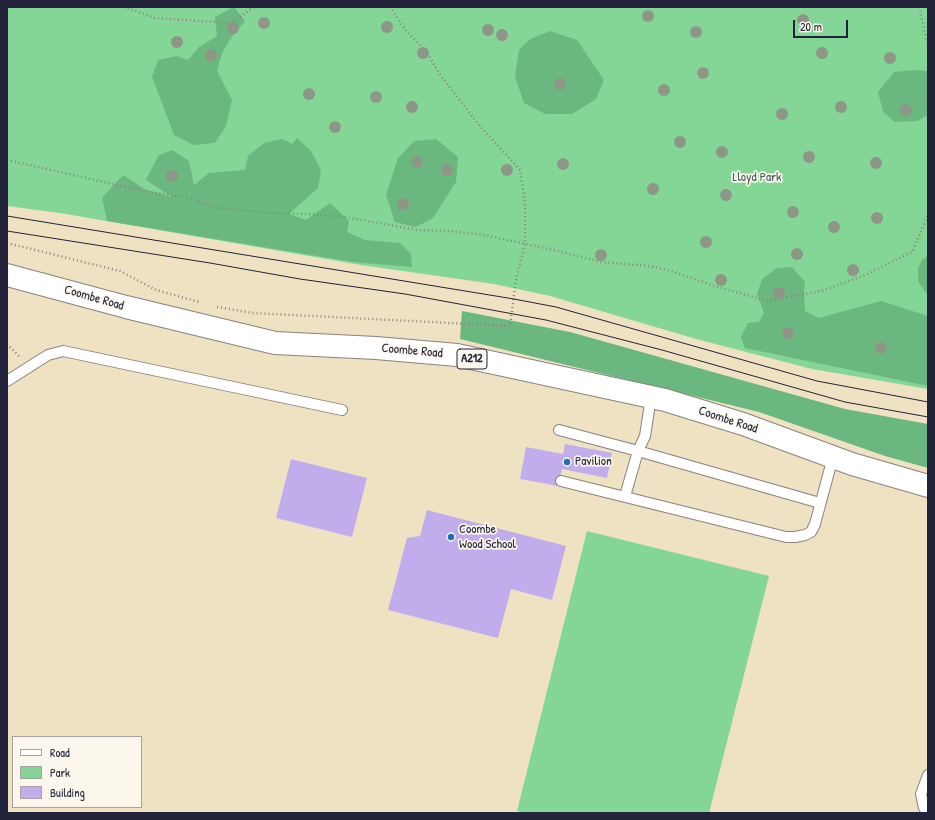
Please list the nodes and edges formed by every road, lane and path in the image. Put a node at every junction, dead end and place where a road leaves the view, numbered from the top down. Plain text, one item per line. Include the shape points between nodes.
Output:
1 (124, 7) edge
2 (254, 7) edge
3 (390, 7) edge
4 (919, 7) edge
5 (928, 47) edge
6 (7, 160) edge
7 (928, 215) edge
8 (7, 243) edge
9 (526, 244) junction
10 (7, 275) edge
11 (201, 303) dead end
12 (216, 306) dead end
13 (7, 381) edge
14 (651, 397) junction
15 (342, 410) dead end
16 (559, 430) dead end
17 (638, 451) junction
18 (833, 457) junction
19 (561, 480) dead end
20 (928, 486) edge
21 (625, 496) junction
22 (820, 503) junction
23 (928, 775) edge
24 (928, 812) edge

1 - 2 path via 155,18 231,23
3 - 9 path via 407,32 427,52 440,75 480,126 520,170 525,203
4 - 5 path
6 - 9 path via 144,191 190,198 218,208 345,217 417,230 484,235
7 - 9 path via 912,252 865,275 821,291 767,301 671,271 649,266 601,262
8 - 11 path via 120,272 156,290
9 - 12 path via 516,278 510,326 253,313
10 - 14 main road, Coombe Road / A212 via 275,344 376,348 457,355
13 - 15 lane via 48,355 63,351
14 - 17 lane via 645,436
14 - 18 main road, Coombe Road / A212 via 743,424
16 - 17 lane
17 - 21 lane
17 - 22 lane
18 - 20 main road, Coombe Road / A212
18 - 22 lane
19 - 21 lane
21 - 22 lane via 795,538 811,532
23 - 24 lane via 921,794 924,808

